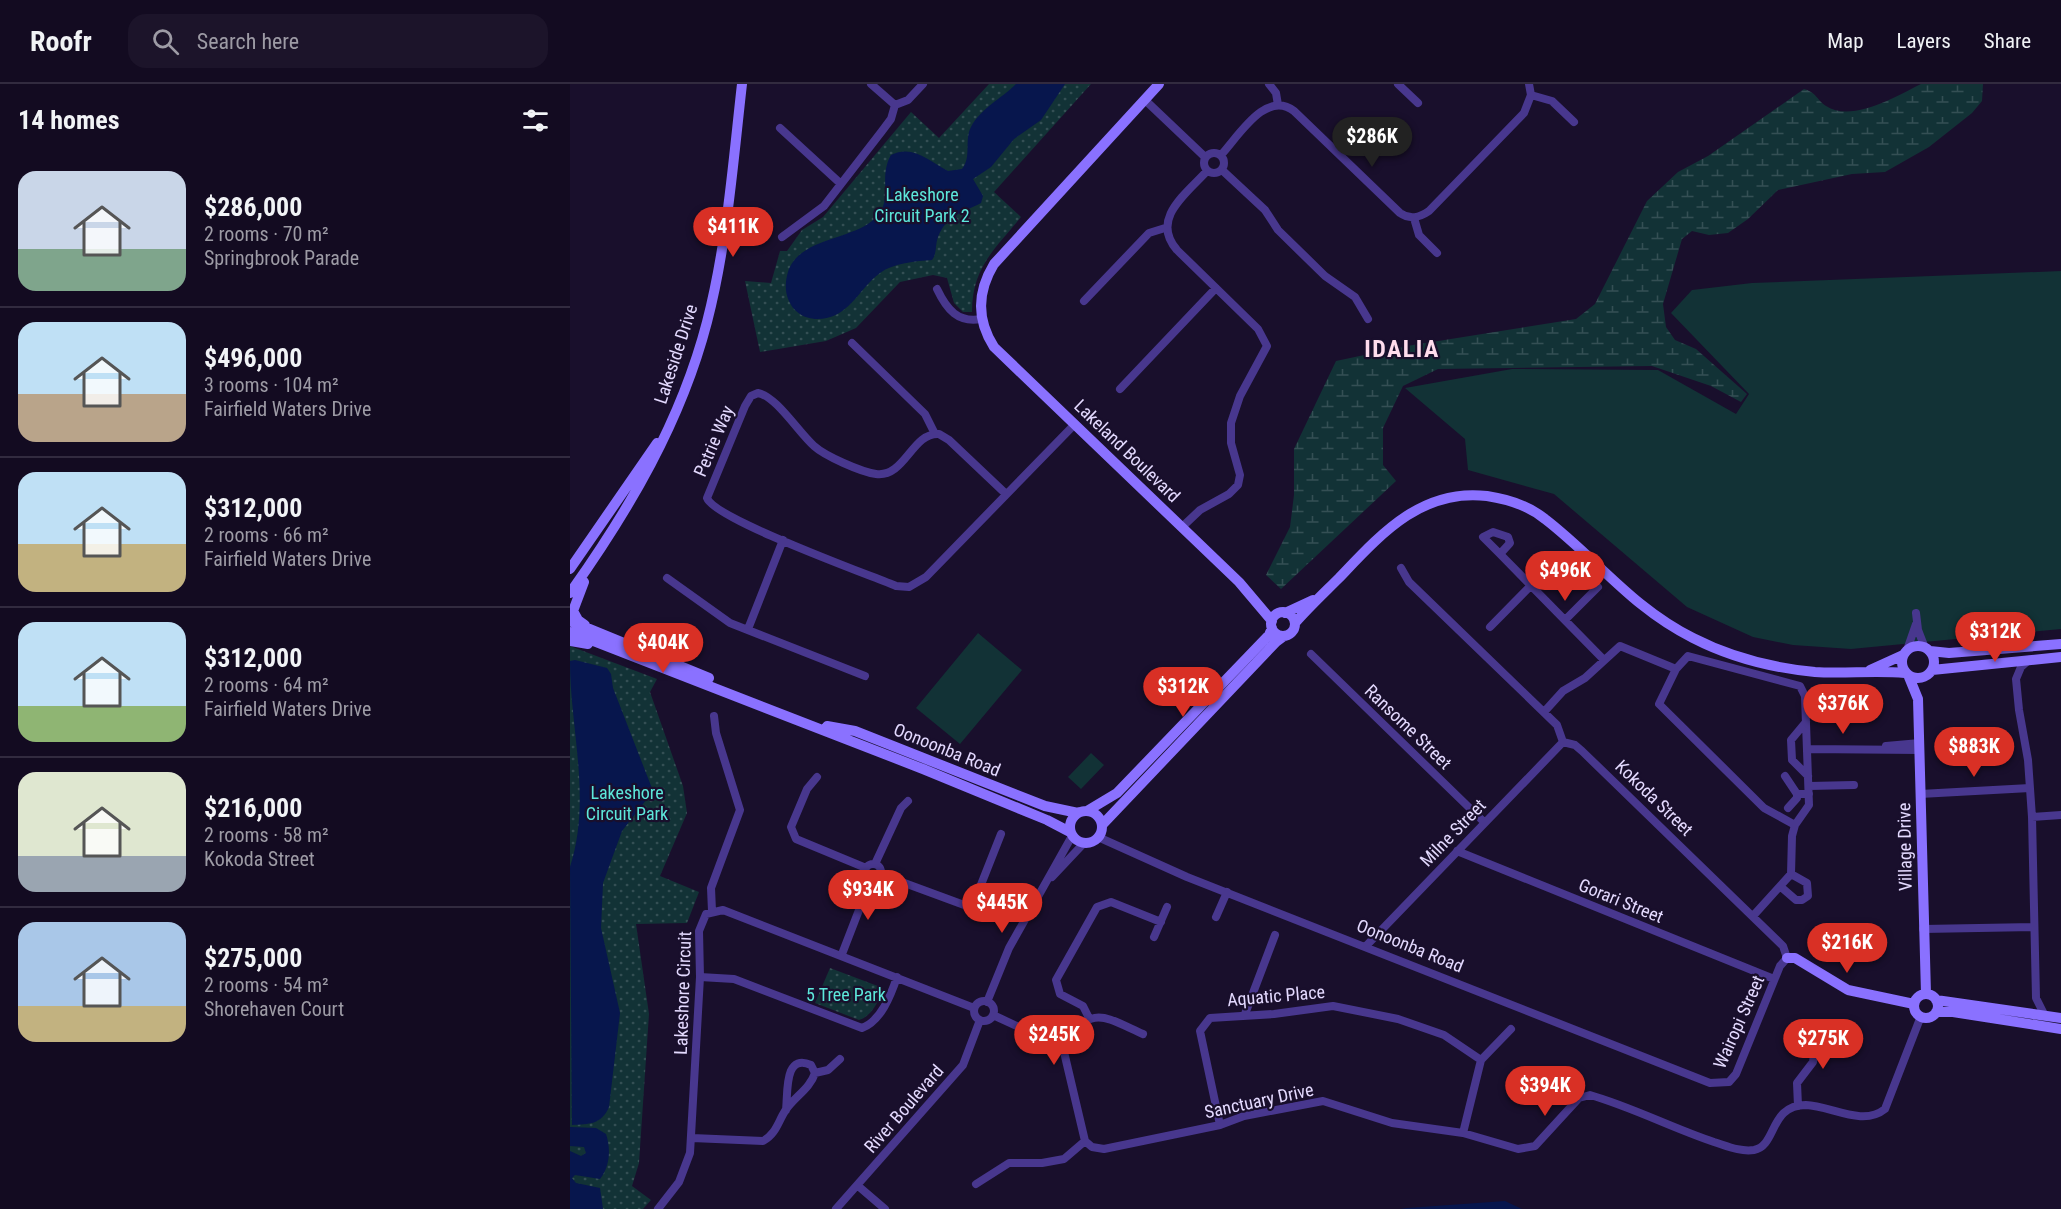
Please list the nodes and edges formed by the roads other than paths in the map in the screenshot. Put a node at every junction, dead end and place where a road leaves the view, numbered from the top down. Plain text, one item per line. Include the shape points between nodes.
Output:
1 (742, 84) edge
2 (871, 84) edge
3 (922, 84) edge
4 (1159, 84) edge
5 (1269, 84) edge
6 (1398, 84) edge
7 (1529, 84) edge
8 (1531, 95) junction
9 (1145, 100) junction
10 (1418, 103) dead end
11 (895, 105) junction
12 (1278, 105) junction
13 (1574, 122) dead end
14 (780, 128) dead end
15 (1221, 156) junction
16 (1205, 157) junction
17 (1222, 170) junction
18 (1207, 171) junction
19 (841, 184) junction
20 (1414, 218) junction
21 (1165, 228) junction
22 (782, 237) dead end
23 (1437, 253) dead end
24 (1216, 288) junction
25 (938, 289) dead end
26 (1084, 301) dead end
27 (981, 319) junction
28 (1368, 319) dead end
29 (852, 343) dead end
30 (1120, 389) dead end
31 (671, 420) junction
32 (1075, 424) junction
33 (935, 434) junction
34 (1006, 494) junction
35 (1182, 527) junction
36 (783, 540) junction
37 (603, 547) junction
38 (1500, 554) dead end
39 (1557, 559) dead end
40 (1401, 568) dead end
41 (570, 569) edge
42 (667, 578) dead end
43 (1531, 586) junction
44 (1598, 587) dead end
45 (570, 593) edge
46 (1316, 598) junction
47 (1916, 613) dead end
48 (1277, 619) junction
49 (1565, 620) junction
50 (570, 621) edge
51 (1295, 623) junction
52 (1917, 623) junction
53 (1490, 627) dead end
54 (748, 629) junction
55 (592, 630) junction
56 (570, 632) edge
57 (1284, 636) junction
58 (570, 641) edge
59 (2061, 644) edge
60 (1927, 649) junction
61 (624, 652) junction
62 (1905, 652) junction
63 (1311, 654) dead end
64 (2061, 657) edge
65 (2029, 659) junction
66 (1604, 660) junction
67 (2000, 661) junction
68 (1676, 669) junction
69 (1870, 670) junction
70 (1929, 674) junction
71 (1907, 675) junction
72 (865, 676) dead end
73 (2016, 679) junction
74 (1918, 699) junction
75 (765, 706) junction
76 (1544, 712) junction
77 (714, 716) dead end
78 (803, 721) junction
79 (1806, 722) junction
80 (1563, 742) junction
81 (1920, 746) junction
82 (1807, 749) junction
83 (1785, 776) dead end
84 (1808, 776) junction
85 (817, 777) dead end
86 (1854, 785) dead end
87 (2030, 788) junction
88 (1809, 790) junction
89 (1797, 794) junction
90 (1920, 794) junction
91 (908, 801) dead end
92 (1788, 808) dead end
93 (1082, 812) junction
94 (2061, 815) edge
95 (2032, 817) junction
96 (1484, 822) junction
97 (1102, 825) junction
98 (1795, 825) junction
99 (1001, 834) dead end
100 (1071, 834) junction
101 (1098, 837) junction
102 (1084, 843) junction
103 (1457, 850) junction
104 (875, 864) junction
105 (866, 868) junction
106 (880, 874) junction
107 (1791, 874) junction
108 (871, 879) junction
109 (1047, 882) junction
110 (1781, 887) junction
111 (1227, 892) junction
112 (1167, 907) dead end
113 (971, 910) junction
114 (712, 911) junction
115 (994, 916) dead end
116 (1753, 916) junction
117 (1216, 917) dead end
118 (1161, 922) junction
119 (2034, 927) junction
120 (1923, 929) junction
121 (1275, 935) dead end
122 (1154, 937) dead end
123 (1366, 946) junction
124 (842, 954) junction
125 (1787, 958) junction
126 (700, 977) junction
127 (897, 977) junction
128 (1774, 979) junction
129 (1926, 994) junction
130 (2036, 998) junction
131 (1936, 1000) junction
132 (987, 1002) junction
133 (1914, 1004) junction
134 (974, 1008) junction
135 (2000, 1010) junction
136 (1936, 1012) junction
137 (1245, 1014) junction
138 (993, 1015) junction
139 (1921, 1016) junction
140 (2045, 1016) junction
141 (1089, 1018) junction
142 (2061, 1018) edge
143 (980, 1020) junction
144 (2022, 1023) junction
145 (1511, 1029) dead end
146 (2061, 1029) edge
147 (1817, 1030) dead end
148 (1143, 1034) dead end
149 (1060, 1046) junction
150 (840, 1059) dead end
151 (1481, 1060) junction
152 (815, 1073) junction
153 (1710, 1083) joint
154 (1798, 1106) junction
155 (786, 1110) junction
156 (1220, 1125) junction
157 (1463, 1133) junction
158 (692, 1138) junction
159 (1084, 1141) junction
160 (976, 1184) dead end
161 (857, 1185) junction
162 (658, 1209) edge
163 (836, 1209) edge
164 (885, 1209) edge

1 - 31 street, Lakeside Drive via 728,206 707,322
2 - 11 street
3 - 11 street via 908,100
4 - 9 street, Lakeland Boulevard
5 - 12 street
6 - 10 street
7 - 8 street
8 - 13 street via 1552,101
8 - 20 street via 1524,113 1429,211
9 - 16 street
9 - 27 street, Lakeland Boulevard via 994,264 981,291
11 - 19 street via 891,118
12 - 15 street via 1261,112
12 - 20 street via 1294,111 1400,213
14 - 19 street
15 - 16 street via 1215,153
15 - 17 street
16 - 18 street
17 - 18 street
17 - 28 street via 1325,276 1355,297
18 - 21 street via 1170,212
19 - 22 street via 818,212
20 - 23 street via 1416,231
21 - 24 street via 1170,243
21 - 26 street via 1149,233
24 - 30 street
24 - 35 street via 1263,334 1267,346 1240,396 1231,423 1231,443 1240,475 1238,485
25 - 27 street via 943,302 959,318
27 - 32 street, Lakeland Boulevard via 994,346
29 - 33 street via 925,414
31 - 37 street, Lakeside Drive via 656,458
31 - 41 street, Lakeside Drive
32 - 34 street, Petrie Way
32 - 35 street, Lakeland Boulevard
33 - 34 street via 949,440
33 - 36 street, Petrie Way via 894,470 873,473 816,448 766,395 751,396 707,500 737,521
34 - 36 street, Petrie Way via 926,577 909,587 896,586
35 - 48 street, Lakeland Boulevard
36 - 54 street
37 - 45 street, Lakeside Drive
37 - 55 street via 573,611
38 - 43 street
39 - 43 street
40 - 76 street, Kokoda Street via 1409,582
42 - 54 street via 722,618
43 - 49 street
43 - 53 street
44 - 49 street
46 - 48 street
46 - 51 street
46 - 69 street via 1413,510 1465,495 1496,497 1544,517 1642,606 1693,638 1784,668 1844,673
47 - 52 street
48 - 51 street via 1292,616
48 - 57 street via 1278,635
48 - 93 street via 1269,635 1117,793
49 - 66 street
50 - 55 street, Oonoonba Road
51 - 57 street via 1291,633
52 - 60 street
52 - 62 street
54 - 72 street
55 - 75 street, Oonoonba Road via 661,657
56 - 61 street, Oonoonba Road
57 - 97 street
58 - 61 street
59 - 60 street via 1949,653
60 - 62 street via 1916,646
60 - 70 street via 1934,660
61 - 75 street, Oonoonba Road
62 - 69 street
62 - 71 street via 1901,665
63 - 96 street, Ransome Street
64 - 65 street
65 - 67 street
65 - 73 street
66 - 68 street via 1620,646
66 - 76 street via 1563,691
67 - 70 street
67 - 73 street
68 - 79 street via 1688,656 1800,686 1805,696
68 - 98 street via 1659,704 1764,808
69 - 71 street
70 - 71 street
70 - 74 street, Village Drive
71 - 74 street, Village Drive
73 - 87 street
74 - 81 street, Village Drive
75 - 78 street, Oonoonba Road
76 - 80 street, Kokoda Street via 1559,728
77 - 114 street via 740,810 711,888
78 - 93 street, Oonoonba Road via 855,731 1045,806
78 - 100 street, Oonoonba Road via 1047,819
79 - 82 street
79 - 84 street via 1791,740 1792,760
80 - 96 street, Milne Street
80 - 116 street, Kokoda Street via 1582,751
81 - 82 street via 1899,743 1879,748
81 - 90 street, Village Drive
82 - 84 street
83 - 89 street
84 - 88 street
85 - 105 street via 807,789 791,827 796,839
86 - 88 street
87 - 90 street
87 - 95 street
88 - 89 street
88 - 98 street via 1808,808
89 - 92 street
90 - 120 street, Village Drive
91 - 104 street
93 - 97 street via 1097,816
93 - 100 street via 1071,822
94 - 95 street
95 - 119 street
96 - 103 street, Milne Street
97 - 101 street
98 - 107 street via 1791,836
99 - 113 street
100 - 102 street
100 - 109 street
101 - 102 street
101 - 111 street, Oonoonba Road
102 - 109 street
103 - 123 street, Milne Street
103 - 128 street, Gorari Street
104 - 105 street
104 - 106 street
105 - 108 street
106 - 108 street
106 - 113 street
107 - 110 street
107 - 110 street via 1807,883 1808,896 1796,900
108 - 124 street
109 - 132 street via 1009,948
110 - 116 street
111 - 117 street
111 - 123 street, Oonoonba Road
112 - 118 street
113 - 115 street
114 - 124 street, Lakeshore Circuit via 723,910
114 - 126 street, Lakeshore Circuit via 700,924
116 - 125 street, Kokoda Street via 1783,946
118 - 122 street
118 - 141 street via 1111,902 1097,907 1056,980 1060,994 1083,1006
119 - 120 street
119 - 130 street
120 - 129 street, Village Drive
121 - 137 street
123 - 153 street, Oonoonba Road
124 - 127 street, Lakeshore Circuit
125 - 128 street, Wairopi Street
125 - 133 street via 1795,958 1848,990
126 - 127 street via 734,979 862,1028 884,1008
126 - 158 street, Lakeshore Circuit
127 - 134 street, Lakeshore Circuit
128 - 153 street, Wairopi Street via 1736,1074 1729,1082
129 - 131 street
129 - 133 street
130 - 135 street via 2025,1010
130 - 140 street
131 - 135 street
131 - 136 street
132 - 134 street via 981,1001
132 - 138 street
133 - 139 street
134 - 143 street
135 - 140 street
135 - 144 street
136 - 139 street via 1929,1017
136 - 144 street
137 - 151 street, Aquatic Place via 1333,1006 1398,1019 1444,1035
137 - 156 street, Aquatic Place via 1210,1017 1200,1031
138 - 143 street via 989,1020
138 - 149 street
139 - 154 street via 1891,1100 1879,1114 1861,1116
140 - 142 street
141 - 148 street via 1104,1017
141 - 149 street
143 - 161 street, River Boulevard via 963,1065
144 - 146 street
145 - 151 street
147 - 154 street via 1813,1062 1797,1083
149 - 159 street
150 - 152 street via 828,1070
151 - 157 street
152 - 155 street
152 - 155 street via 811,1065 803,1062 790,1068
154 - 157 street, Sanctuary Drive via 1780,1116 1764,1145 1756,1150 1740,1150 1675,1130 1590,1095 1580,1098 1535,1146 1518,1149
155 - 158 street via 775,1131 763,1141
156 - 157 street, Sanctuary Drive via 1244,1116 1323,1101 1392,1123
156 - 159 street, Sanctuary Drive via 1104,1149
158 - 162 street, Lakeshore Circuit via 682,1175
159 - 160 street via 1064,1159 1009,1163
161 - 163 street, River Boulevard
161 - 164 street

